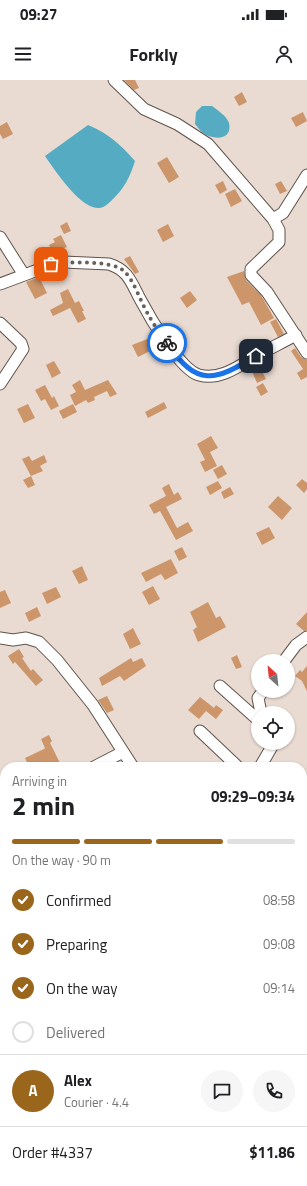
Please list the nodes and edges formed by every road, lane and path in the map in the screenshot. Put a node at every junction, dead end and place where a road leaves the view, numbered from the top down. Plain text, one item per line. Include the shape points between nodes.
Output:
1 (114, 80) edge
2 (307, 175) edge
3 (274, 219) junction
4 (0, 237) edge
5 (24, 275) junction
6 (0, 284) edge
7 (0, 323) edge
8 (296, 335) junction
9 (307, 353) edge
10 (0, 384) edge
11 (307, 637) edge
12 (0, 638) edge
13 (290, 654) edge
14 (220, 686) dead end
15 (251, 714) edge
16 (200, 731) dead end
17 (270, 750) edge
18 (122, 752) junction
19 (103, 762) edge
20 (129, 762) edge
21 (233, 762) edge
22 (263, 762) edge

1 - 3 street via 144,110 176,124 208,144
2 - 3 street via 286,210
3 - 8 street via 280,230 278,242 250,272
4 - 5 street
5 - 6 street
5 - 8 street via 63,262 109,264 124,270 148,315 169,346 198,375 225,373
7 - 10 street via 21,343 23,349
8 - 9 street
11 - 13 street
12 - 18 street via 26,638 39,642 93,705
14 - 15 street
16 - 21 street
17 - 22 street
18 - 19 street
18 - 20 street

